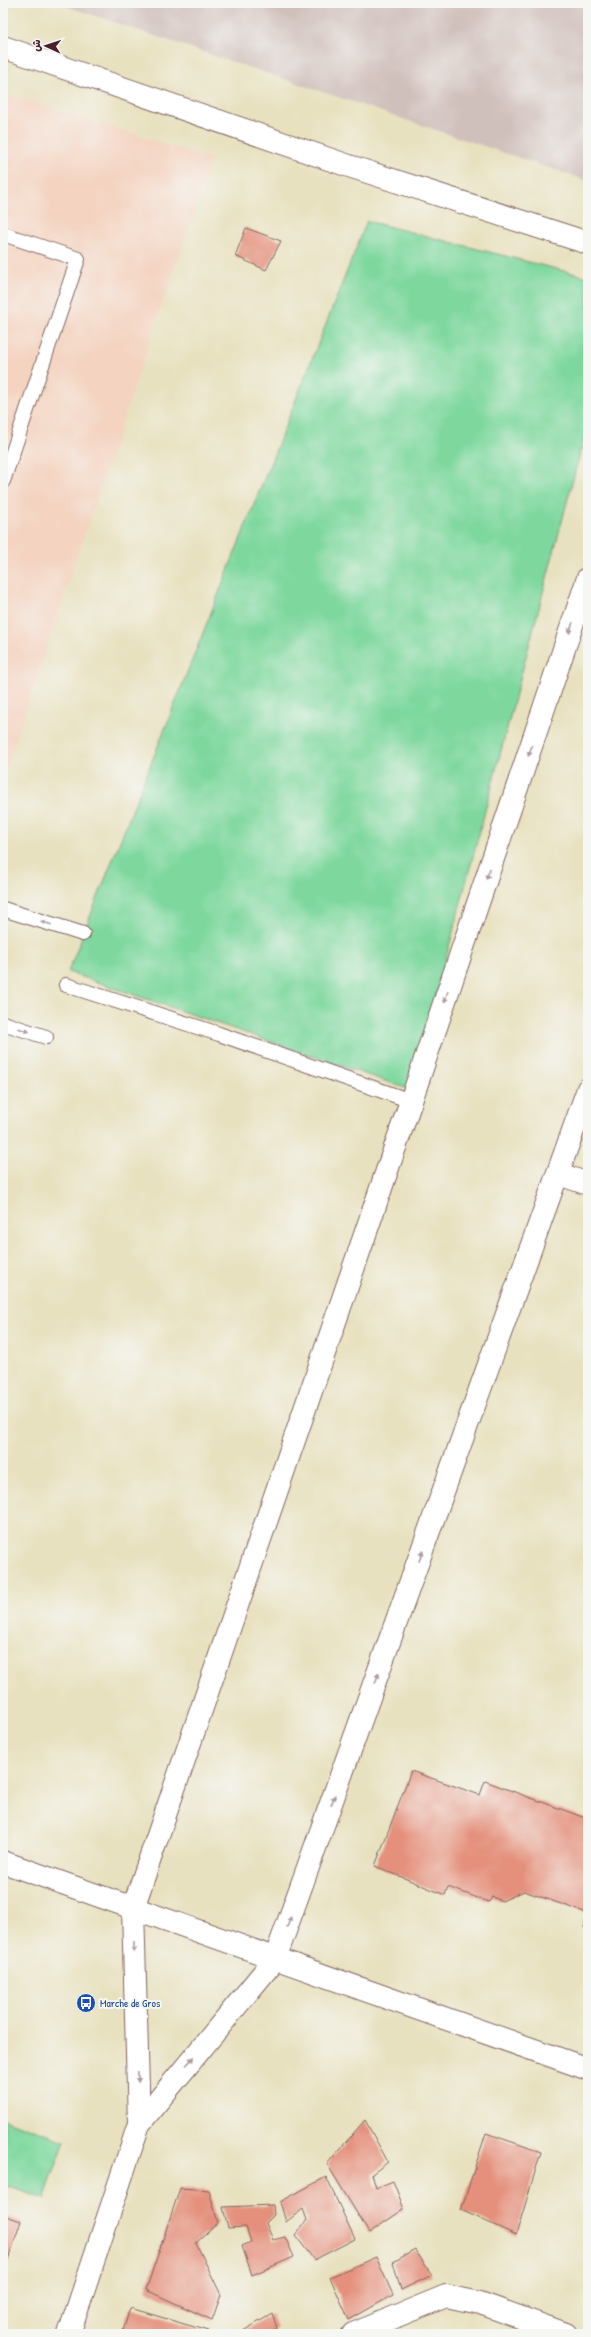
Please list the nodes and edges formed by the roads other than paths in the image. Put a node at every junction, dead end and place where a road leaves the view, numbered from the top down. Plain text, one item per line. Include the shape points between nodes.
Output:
1 (3, 47) edge
2 (3, 234) edge
3 (588, 243) edge
4 (3, 481) edge
5 (588, 578) edge
6 (3, 909) edge
7 (83, 934) dead end
8 (66, 985) dead end
9 (3, 1023) edge
10 (46, 1036) dead end
11 (588, 1089) edge
12 (412, 1101) junction
13 (559, 1174) junction
14 (588, 1184) edge
15 (3, 1862) edge
16 (133, 1908) junction
17 (275, 1959) junction
18 (588, 2069) edge
19 (139, 2124) junction
20 (69, 2334) edge
21 (353, 2334) edge
22 (566, 2334) edge

1 - 3 street via 349,166
2 - 4 lane via 78,260
5 -> 12 street
7 -> 6 lane
8 - 12 lane via 219,1034
9 -> 10 lane
11 - 13 street
12 - 16 street
13 - 14 street
17 -> 13 street
15 - 16 street
16 - 17 street
16 -> 19 street
17 - 18 street
19 -> 17 street
19 - 20 street
21 - 22 street via 446,2296 480,2303

